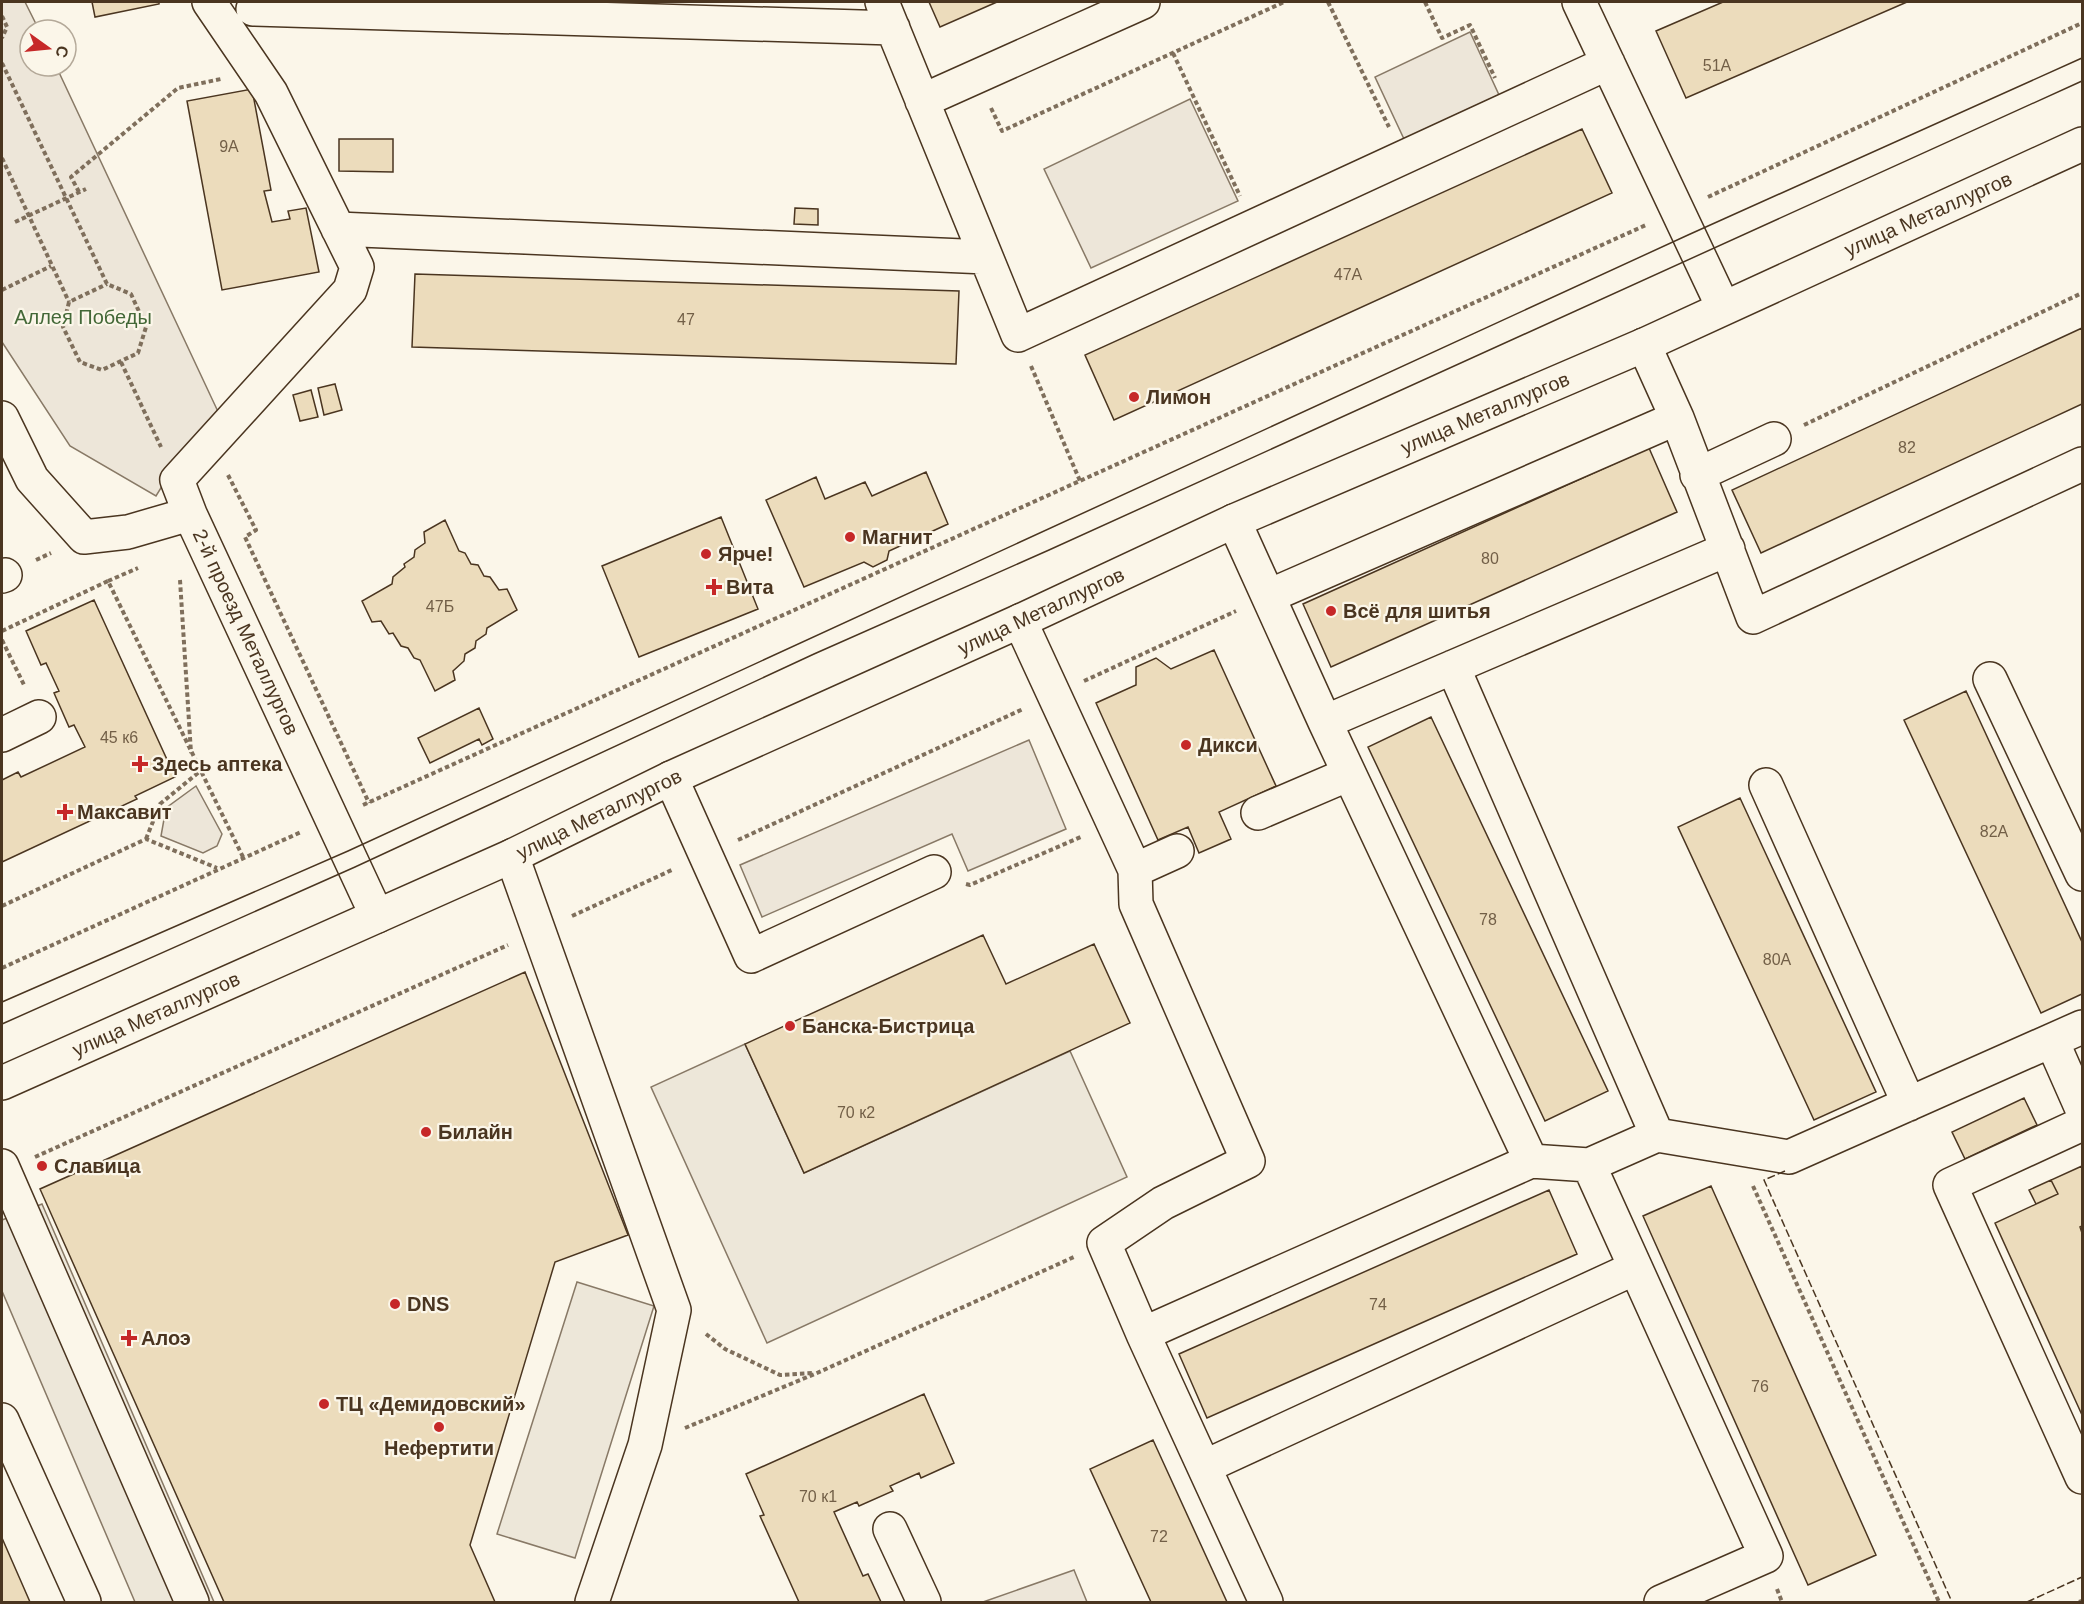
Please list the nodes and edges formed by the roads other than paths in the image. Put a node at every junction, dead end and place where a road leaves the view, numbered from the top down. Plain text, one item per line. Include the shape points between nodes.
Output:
1 (209, 2) edge
2 (1143, 2) edge
3 (1589, 5) edge
4 (253, 9) dead end
5 (887, 15) edge
6 (1608, 63) junction
7 (922, 101) junction
8 (2082, 144) edge
9 (338, 229) junction
10 (986, 257) junction
11 (1723, 307) junction
12 (1644, 345) junction
13 (2, 418) edge
14 (1677, 418) junction
15 (1773, 439) road end
16 (2082, 464) edge
17 (1697, 475) junction
18 (190, 514) junction
19 (1234, 521) junction
20 (1728, 549) junction
21 (1269, 596) junction
22 (1020, 621) junction
23 (1453, 667) junction
24 (1990, 679) dead end
25 (39, 717) road end
26 (1325, 722) junction
27 (2, 735) edge
28 (1349, 774) junction
29 (671, 778) junction
30 (1766, 785) dead end
31 (1258, 813) dead end
32 (1177, 851) dead end
33 (512, 856) junction
34 (1135, 870) junction
35 (934, 872) road end
36 (2082, 874) edge
37 (377, 916) junction
38 (2082, 1027) edge
39 (2052, 1041) junction
40 (2, 1083) edge
41 (1909, 1104) junction
42 (2082, 1109) edge
43 (2082, 1124) edge
44 (1658, 1135) junction
45 (1531, 1161) junction
46 (1589, 1165) junction
47 (3, 1169) edge
48 (1635, 1268) junction
49 (1143, 1334) junction
50 (2, 1420) edge
51 (1204, 1467) junction
52 (2082, 1477) edge
53 (890, 1529) dead end
54 (84, 1602) edge
55 (192, 1602) edge
56 (592, 1602) edge
57 (924, 1602) edge
58 (1266, 1602) edge
59 (1661, 1602) edge

1 - 9 main road via 271,93
2 - 7 main road
3 - 6 main road
4 - 5 main road
5 - 7 main road
6 - 10 main road via 1018,335
6 - 11 main road
7 - 10 main road
8 - 11 main road, улица Металлургов
9 - 10 main road
9 - 18 main road via 357,267 350,290 177,480
11 - 12 main road, улица Металлургов
12 - 14 main road
12 - 19 main road, улица Металлургов
13 - 18 main road, 2-й проезд Металлургов via 32,479 84,537 128,532
14 - 17 main road
14 - 21 main road
15 - 17 main road
16 - 20 main road via 1754,617
17 - 20 main road
18 - 37 main road, 2-й проезд Металлургов
19 - 21 main road
19 - 22 main road, улица Металлургов
20 - 23 main road
21 - 26 main road
22 - 29 main road, улица Металлургов
22 - 34 main road
23 - 26 main road
23 - 44 main road
24 - 36 main road
25 - 27 main road
26 - 28 main road
28 - 31 main road
28 - 45 main road
29 - 33 main road, улица Металлургов
29 - 35 main road via 751,956
30 - 41 main road
32 - 34 main road
33 - 37 main road, улица Металлургов
33 - 56 main road via 674,1310 645,1445
34 - 49 main road via 1136,904 1248,1161 1163,1203 1104,1243
37 - 40 main road, улица Металлургов
38 - 39 main road
39 - 41 main road
39 - 42 main road
41 - 44 main road via 1789,1157
43 - 52 main road via 1950,1185
44 - 46 main road
45 - 46 main road
45 - 49 main road
46 - 48 main road
47 - 55 main road
48 - 51 main road
48 - 59 main road via 1766,1557
49 - 51 main road
50 - 54 main road
51 - 58 main road
53 - 57 main road

